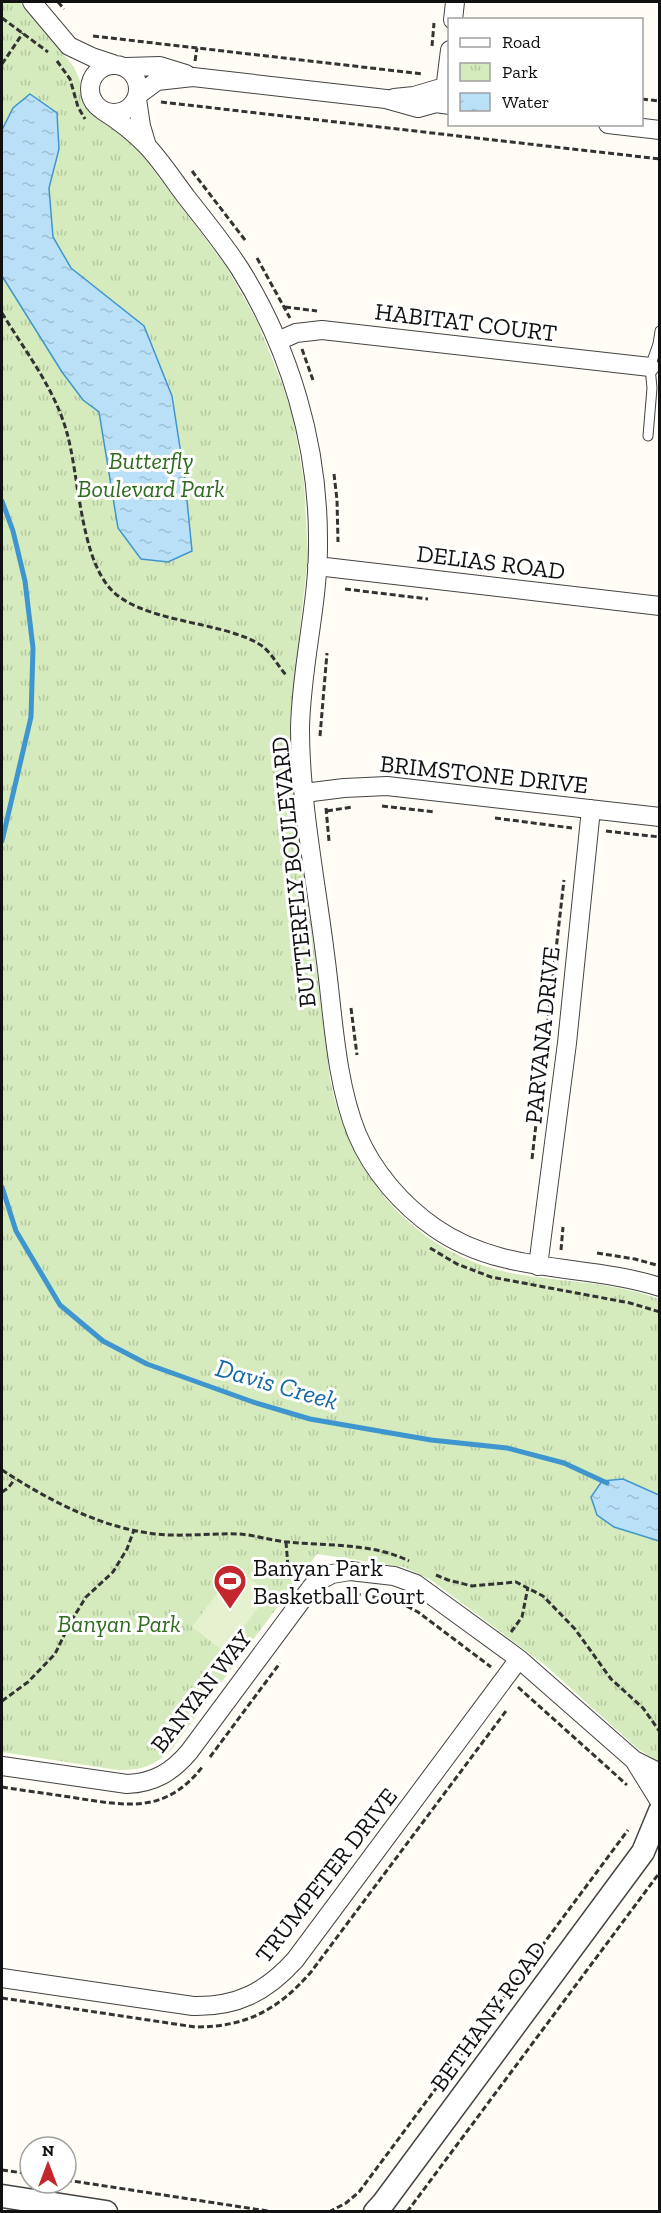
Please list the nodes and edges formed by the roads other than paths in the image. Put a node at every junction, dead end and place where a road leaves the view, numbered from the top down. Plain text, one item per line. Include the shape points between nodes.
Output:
1 (32, 2) edge
2 (455, 2) edge
3 (453, 18) edge
4 (69, 46) junction
5 (120, 66) junction
6 (193, 77) junction
7 (90, 88) junction
8 (447, 92) edge
9 (138, 97) junction
10 (102, 110) junction
11 (625, 126) edge
12 (660, 130) edge
13 (147, 146) junction
14 (660, 331) edge
15 (278, 341) junction
16 (650, 367) junction
17 (648, 436) dead end
18 (317, 566) junction
19 (660, 606) edge
20 (304, 793) junction
21 (591, 809) junction
22 (660, 817) edge
23 (538, 1266) junction
24 (660, 1287) edge
25 (519, 1659) junction
26 (634, 1760) junction
27 (2, 1766) edge
28 (660, 1773) edge
29 (660, 1802) edge
30 (660, 1810) edge
31 (651, 1847) edge
32 (2, 1978) edge
33 (2, 2196) edge
34 (106, 2211) edge
35 (375, 2211) edge

1 - 4 street
2 - 3 street
4 - 5 street
4 - 7 street
5 - 6 street via 160,66
5 - 7 street via 100,69
5 - 9 street via 137,79
6 - 8 street via 386,99 418,108
6 - 9 street via 157,81
7 - 10 street
9 - 10 street via 126,111
9 - 13 street, BUTTERFLY BOULEVARD
10 - 13 street, BUTTERFLY BOULEVARD
11 - 12 street
13 - 15 street, BUTTERFLY BOULEVARD via 228,251
14 - 16 lane
15 - 16 street, HABITAT COURT via 296,333 322,330
15 - 18 street, BUTTERFLY BOULEVARD via 306,427 314,471
16 - 17 lane
18 - 19 street, DELIAS ROAD
18 - 20 street, BUTTERFLY BOULEVARD via 301,717
20 - 21 street, BRIMSTONE DRIVE via 387,786
20 - 23 street, BUTTERFLY BOULEVARD via 341,1072 358,1135 390,1187 437,1229 470,1249
21 - 22 street, BRIMSTONE DRIVE
21 - 23 street, PARVANA DRIVE via 567,1043
23 - 24 street, BUTTERFLY BOULEVARD via 623,1277
25 - 26 street, BANYAN WAY
25 - 27 street, BANYAN WAY via 406,1579 360,1571 332,1574 310,1589 189,1752 166,1774 148,1782 127,1784
25 - 32 street, TRUMPETER DRIVE via 295,1960 271,1984 238,2001 193,2006
26 - 28 street, BANYAN WAY
26 - 29 street, BANYAN WAY
30 - 31 street, BETHANY ROAD
31 - 35 street, BETHANY ROAD
33 - 34 street

